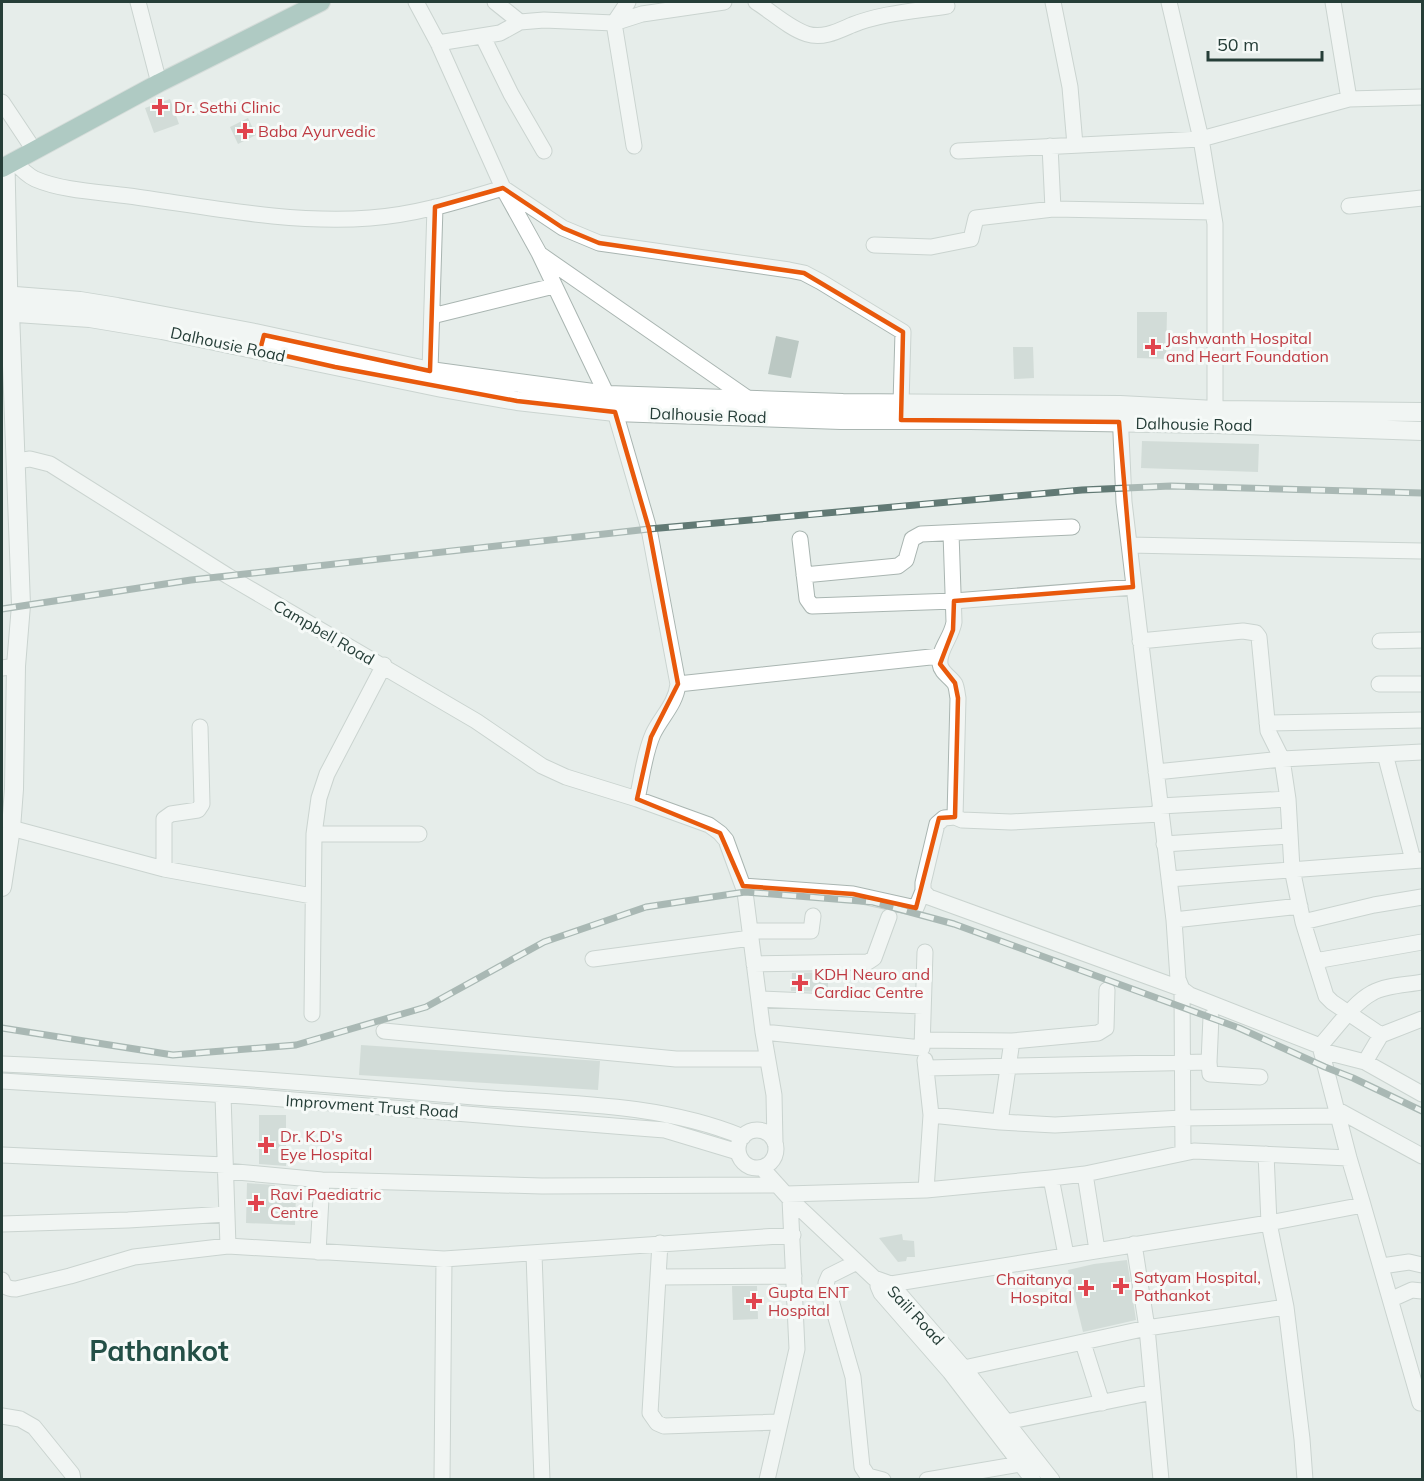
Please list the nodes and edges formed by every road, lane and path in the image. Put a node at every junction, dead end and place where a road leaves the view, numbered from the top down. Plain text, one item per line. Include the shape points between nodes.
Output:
1 (138, 2) edge
2 (321, 2) edge
3 (416, 2) edge
4 (495, 2) edge
5 (628, 2) edge
6 (724, 2) edge
7 (756, 2) edge
8 (1053, 2) edge
9 (1169, 2) edge
10 (1333, 2) edge
11 (948, 6) dead end
12 (520, 22) junction
13 (614, 23) junction
14 (483, 37) junction
15 (438, 44) junction
16 (159, 83) junction
17 (1422, 97) edge
18 (1349, 99) junction
19 (2, 102) edge
20 (1201, 139) junction
21 (1075, 145) junction
22 (634, 146) dead end
23 (1050, 146) junction
24 (34, 150) junction
25 (544, 151) dead end
26 (958, 151) dead end
27 (7, 165) edge
28 (503, 188) junction
29 (1422, 198) edge
30 (1349, 206) dead end
31 (435, 207) junction
32 (1053, 208) junction
33 (1213, 212) junction
34 (874, 245) dead end
35 (539, 253) junction
36 (554, 286) junction
37 (6, 304) edge
38 (432, 316) junction
39 (262, 342) junction
40 (430, 371) junction
41 (608, 395) junction
42 (750, 400) junction
43 (902, 404) junction
44 (615, 412) junction
45 (1422, 412) edge
46 (1120, 414) junction
47 (1215, 417) junction
48 (776, 418) junction
49 (1422, 431) edge
50 (16, 461) junction
51 (1072, 527) dead end
52 (951, 533) junction
53 (800, 539) dead end
54 (1129, 545) junction
55 (1422, 551) edge
56 (804, 575) junction
57 (1133, 587) junction
58 (954, 601) junction
59 (1422, 640) edge
60 (1140, 641) junction
61 (1380, 641) dead end
62 (940, 656) junction
63 (384, 665) junction
64 (9, 667) edge
65 (678, 684) junction
66 (1379, 684) dead end
67 (1422, 684) edge
68 (1422, 720) edge
69 (1267, 723) junction
70 (200, 727) dead end
71 (1422, 753) edge
72 (1385, 754) junction
73 (1282, 759) junction
74 (1156, 772) junction
75 (637, 799) junction
76 (1288, 800) junction
77 (1160, 810) junction
78 (955, 817) junction
79 (11, 828) junction
80 (314, 834) junction
81 (419, 834) dead end
82 (1289, 836) junction
83 (1164, 844) junction
84 (1418, 860) edge
85 (164, 869) junction
86 (1292, 869) junction
87 (1169, 879) junction
88 (743, 886) junction
89 (2, 887) edge
90 (923, 891) junction
91 (312, 896) junction
92 (1422, 897) edge
93 (1302, 914) junction
94 (813, 916) dead end
95 (889, 917) dead end
96 (1174, 920) junction
97 (751, 935) junction
98 (1422, 942) edge
99 (926, 952) dead end
100 (593, 959) dead end
101 (1315, 961) junction
102 (754, 964) junction
103 (1422, 982) edge
104 (1182, 989) junction
105 (1107, 990) dead end
106 (759, 999) junction
107 (924, 1006) junction
108 (312, 1014) dead end
109 (1349, 1014) junction
110 (1211, 1017) dead end
111 (1422, 1019) edge
112 (384, 1031) dead end
113 (763, 1032) junction
114 (1382, 1035) junction
115 (1012, 1041) junction
116 (922, 1044) junction
117 (1321, 1048) junction
118 (767, 1059) junction
119 (1182, 1062) junction
120 (1209, 1062) junction
121 (1365, 1062) junction
122 (2, 1064) edge
123 (1008, 1066) junction
124 (927, 1068) junction
125 (241, 1077) junction
126 (1260, 1077) dead end
127 (2, 1081) edge
128 (1422, 1094) edge
129 (224, 1096) junction
130 (244, 1096) junction
131 (496, 1099) junction
132 (1337, 1112) junction
133 (931, 1115) junction
134 (495, 1116) junction
135 (1182, 1118) junction
136 (1000, 1122) junction
137 (775, 1143) junction
138 (740, 1145) junction
139 (1183, 1153) junction
140 (1266, 1154) junction
141 (2, 1155) edge
142 (1422, 1156) edge
143 (1349, 1158) junction
144 (226, 1168) junction
145 (762, 1168) junction
146 (1085, 1174) junction
147 (1052, 1178) junction
148 (322, 1180) junction
149 (926, 1190) junction
150 (784, 1193) junction
151 (1364, 1205) junction
152 (227, 1214) junction
153 (1269, 1223) junction
154 (2, 1224) edge
155 (793, 1235) junction
156 (660, 1243) junction
157 (1134, 1244) junction
158 (228, 1246) junction
159 (1097, 1250) junction
160 (318, 1252) junction
161 (534, 1254) junction
162 (1066, 1255) junction
163 (444, 1259) junction
164 (857, 1262) junction
165 (1422, 1265) edge
166 (1382, 1266) junction
167 (794, 1276) junction
168 (659, 1277) junction
169 (2, 1280) edge
170 (886, 1289) junction
171 (1422, 1291) edge
172 (1392, 1299) junction
173 (1286, 1307) junction
174 (1147, 1328) junction
175 (1083, 1342) junction
176 (964, 1368) junction
177 (1153, 1392) junction
178 (1102, 1403) junction
179 (1420, 1403) dead end
180 (2, 1416) edge
181 (779, 1422) junction
182 (1006, 1422) junction
183 (1020, 1464) junction
184 (73, 1479) edge
185 (442, 1479) edge
186 (542, 1479) edge
187 (767, 1479) edge
188 (883, 1479) edge
189 (927, 1479) edge
190 (1033, 1479) edge
191 (1052, 1479) edge
192 (1161, 1479) edge
193 (1305, 1479) edge

1 - 16 street
2 - 16 main road
3 - 15 street
4 - 12 street
5 - 13 street
6 - 13 street
7 - 11 street via 815,36 829,35 868,19
8 - 21 street via 1070,87
9 - 20 street
10 - 18 street
12 - 13 street
12 - 14 street
13 - 22 street
14 - 15 street
14 - 25 street
15 - 28 street
16 - 24 main road
17 - 18 street
18 - 20 street
19 - 24 street
20 - 21 street
20 - 33 street
21 - 23 street
23 - 26 street
23 - 32 street
24 - 27 main road
27 - 31 street via 62,186 306,218 368,219
27 - 37 street
28 - 31 street
28 - 35 street
28 - 43 street via 563,228 599,243 789,270 822,282 903,332
29 - 30 street
31 - 38 street
32 - 33 street
32 - 34 street via 976,219 971,239 931,247
33 - 47 street
35 - 36 street
35 - 42 street
36 - 38 street
36 - 41 street
37 - 39 street, Dalhousie Road
37 - 50 street
38 - 40 street
39 - 40 street, Dalhousie Road
39 - 44 street, Dalhousie Road via 335,367 517,401
40 - 41 street, Dalhousie Road
41 - 42 street, Dalhousie Road
41 - 44 street
42 - 43 street, Dalhousie Road
42 - 48 street
43 - 46 street, Dalhousie Road
44 - 48 street, Dalhousie Road
44 - 65 street via 649,529
45 - 47 street, Dalhousie Road
46 - 47 street, Dalhousie Road
46 - 48 street, Dalhousie Road
46 - 54 street
47 - 49 street, Dalhousie Road
50 - 63 street, Campbell Road via 30,459 50,464 228,576
50 - 64 street via 21,605
51 - 52 street
52 - 56 street via 915,536 906,560 893,567
52 - 58 street
53 - 56 street
54 - 55 street
54 - 57 street
56 - 58 street via 807,599 812,606
57 - 58 street
57 - 60 street
58 - 62 street via 953,630
59 - 61 street
60 - 69 street via 1256,633
60 - 74 street
62 - 65 street
62 - 78 street via 941,669 955,683 958,699
63 - 75 street, Campbell Road via 542,766 573,780
63 - 80 street via 327,774
64 - 79 street via 14,789
65 - 75 street via 673,703 651,737
66 - 67 street
68 - 69 street
69 - 73 street via 1270,739
70 - 85 street via 202,804 198,810 171,814 164,819
71 - 72 street
72 - 73 street
72 - 84 street
73 - 74 street
73 - 76 street
74 - 77 street
75 - 88 street, Campbell Road via 720,832
76 - 77 street
76 - 82 street
77 - 78 street via 1011,822
77 - 83 street
78 - 90 street via 944,818 937,824
79 - 85 street
79 - 89 street
80 - 81 street
80 - 91 street
82 - 83 street
82 - 86 street
83 - 87 street
84 - 86 street
85 - 91 street
86 - 87 street
86 - 93 street
87 - 96 street
88 - 90 street via 854,894 916,908
88 - 97 street, Campbell Road
90 - 104 street via 929,897
91 - 108 street
92 - 93 street
93 - 96 street
93 - 101 street
94 - 97 street via 811,931
95 - 102 street via 874,958 868,962
96 - 104 street
97 - 100 street
97 - 102 street, Campbell Road
98 - 101 street
99 - 107 street
101 - 109 street via 1326,996
102 - 106 street, Campbell Road
103 - 109 street via 1377,990
104 - 117 street
104 - 119 street
105 - 115 street via 1106,1028 1098,1034
106 - 107 street
106 - 113 street, Campbell Road
107 - 116 street
109 - 114 street
109 - 117 street
110 - 120 street
111 - 114 street
112 - 118 street via 676,1059
113 - 116 street
113 - 118 street, Campbell Road
114 - 121 street
115 - 116 street
115 - 123 street
116 - 124 street
117 - 121 street
117 - 132 street
118 - 137 street, Campbell Road via 774,1095
119 - 120 street
119 - 123 street
119 - 135 street
120 - 126 street via 1210,1074
121 - 128 street
122 - 125 street
123 - 124 street
123 - 136 street
124 - 133 street
125 - 130 street
125 - 131 street
127 - 129 street, Improvment Trust Road
129 - 130 street, Improvment Trust Road
129 - 144 street
130 - 134 street, Improvment Trust Road
131 - 134 street
131 - 138 street via 631,1108 696,1120 715,1126
132 - 135 street
132 - 142 street
132 - 143 street
133 - 136 street
133 - 149 street
134 - 138 street, Improvment Trust Road via 665,1130
135 - 136 street via 1055,1125
135 - 139 street
137 - 138 street via 764,1132 749,1132
137 - 145 street via 774,1159
138 - 145 street via 741,1160
139 - 140 street
139 - 146 street
140 - 143 street
140 - 153 street
141 - 144 street
143 - 151 street
144 - 148 street
144 - 152 street
145 - 150 street, Saili Road
146 - 147 street
146 - 159 street
147 - 149 street
147 - 162 street
148 - 150 street
148 - 160 street
149 - 150 street
150 - 155 street
150 - 164 street, Saili Road
151 - 153 street
151 - 166 street
152 - 154 street
152 - 158 street
153 - 157 street
153 - 173 street
155 - 156 street
155 - 167 street
156 - 161 street
156 - 168 street
157 - 159 street
157 - 174 street
158 - 160 street
158 - 169 street via 134,1257 16,1289 9,1289
159 - 162 street
160 - 163 street
161 - 163 street
161 - 186 street
162 - 170 street
163 - 185 street
164 - 170 street, Saili Road
164 - 188 street via 829,1276 826,1283 853,1377 862,1467 868,1476
165 - 166 street via 1409,1262
166 - 172 street
167 - 168 street
167 - 181 street via 797,1349
168 - 181 street via 650,1413 653,1419 664,1426
170 - 176 street, Saili Road
170 - 183 street
171 - 172 street via 1412,1290
172 - 179 street
173 - 174 street
173 - 193 street
174 - 175 street
174 - 177 street
175 - 176 street
175 - 178 street
176 - 182 street, Saili Road
177 - 178 street
177 - 192 street
178 - 182 street
180 - 184 street via 20,1419 34,1427
181 - 187 street
182 - 191 street, Saili Road
183 - 189 street
183 - 190 street

